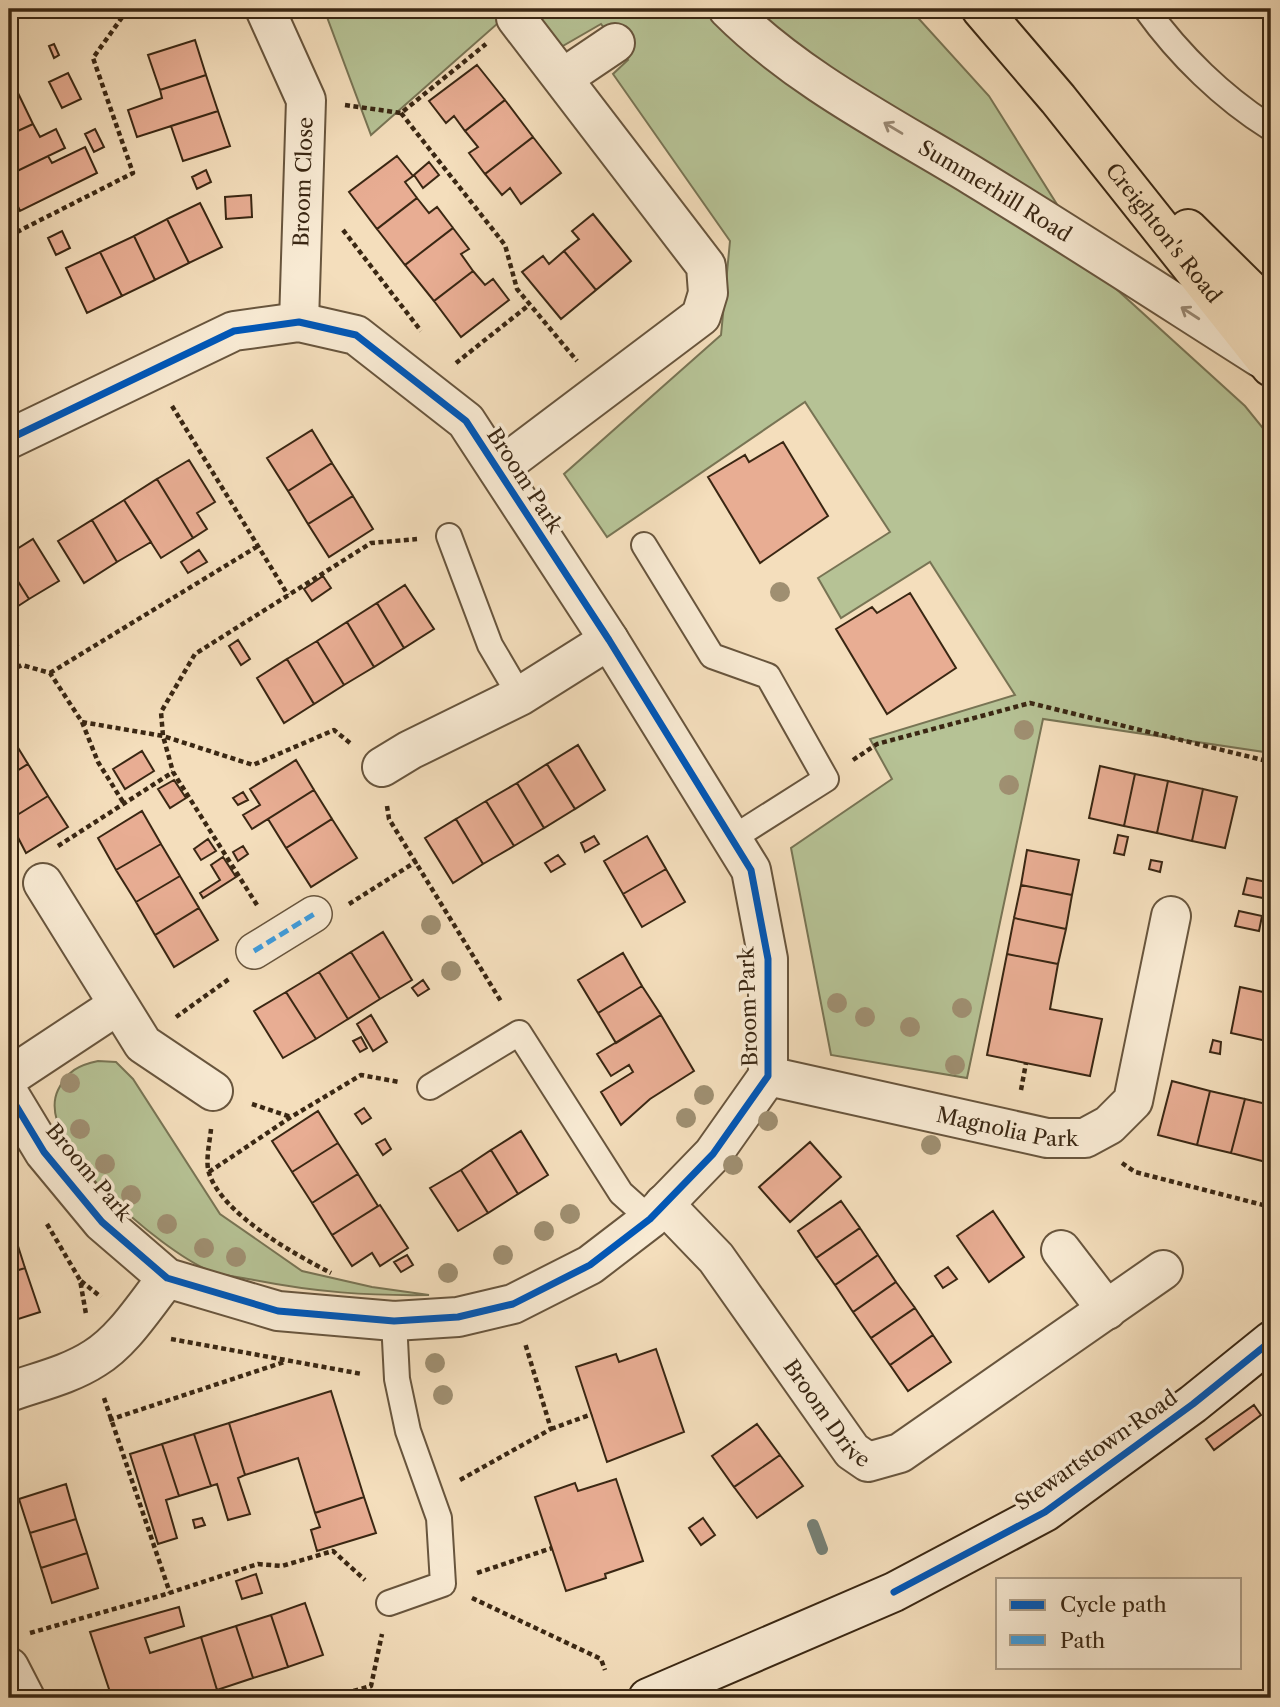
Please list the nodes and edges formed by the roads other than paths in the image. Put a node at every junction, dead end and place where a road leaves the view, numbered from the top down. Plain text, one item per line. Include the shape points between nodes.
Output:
1 (265, 9) edge
2 (728, 9) edge
3 (981, 9) edge
4 (1146, 9) edge
5 (502, 29) road end
6 (615, 43) dead end
7 (563, 78) junction
8 (1058, 99) junction
9 (1271, 128) edge
10 (1271, 312) edge
11 (299, 322) junction
12 (1270, 365) edge
13 (12, 429) edge
14 (498, 470) junction
15 (449, 536) road end
16 (644, 545) dead end
17 (609, 639) junction
18 (520, 696) junction
19 (382, 767) road end
20 (733, 838) junction
21 (43, 883) road end
22 (314, 914) road end
23 (1171, 916) dead end
24 (265, 944) road end
25 (118, 1005) junction
26 (768, 1076) junction
27 (9, 1077) edge
28 (430, 1087) road end
29 (213, 1091) road end
30 (9, 1094) edge
31 (657, 1212) junction
32 (1061, 1250) dead end
33 (1163, 1270) dead end
34 (167, 1278) junction
35 (1107, 1310) junction
36 (394, 1321) junction
37 (1271, 1341) edge
38 (9, 1392) edge
39 (388, 1602) road end
40 (15, 1652) edge
41 (25, 1698) edge
42 (648, 1698) edge

1 - 11 street, Broom Close via 306,100
12 -> 2 street, Summerhill Road via 818,82
3 - 8 highway, Creighton's Road
4 - 9 lane via 1162,32 1238,107
5 - 7 street
6 - 7 street
7 - 14 street, Broom Park via 706,266 708,293 701,316
8 - 10 highway, Creighton's Road
8 - 12 highway, Creighton's Road
11 - 13 street, Broom Park via 234,331
11 - 14 street, Broom Park via 356,335 467,421
14 - 17 street, Broom Park
15 - 18 lane via 490,645
16 - 20 lane via 712,656 768,676 826,779
17 - 18 street
17 - 20 street, Broom Park
18 - 19 street
20 - 26 street, Broom Park via 751,870 768,959
21 - 25 street
22 - 24 street
23 - 26 street, Magnolia Park via 1133,1101 1109,1125 1085,1138 1048,1138
25 - 27 street
25 - 29 street via 144,1044
26 - 31 street, Broom Park via 713,1154
28 - 31 lane via 519,1033 621,1193
30 - 34 street, Broom Park via 44,1152 102,1222
31 - 35 street, Broom Drive via 716,1258 852,1451 868,1462 900,1453
31 - 36 street, Broom Park via 590,1265 513,1304 458,1317
32 - 35 street
33 - 35 street, Broom Drive
34 - 36 street, Broom Park via 278,1311
34 - 38 street via 94,1358
36 - 39 lane via 397,1379 408,1432 439,1518 443,1584
37 - 42 street, Stewartstown Road via 1045,1512 894,1592
40 - 41 street

